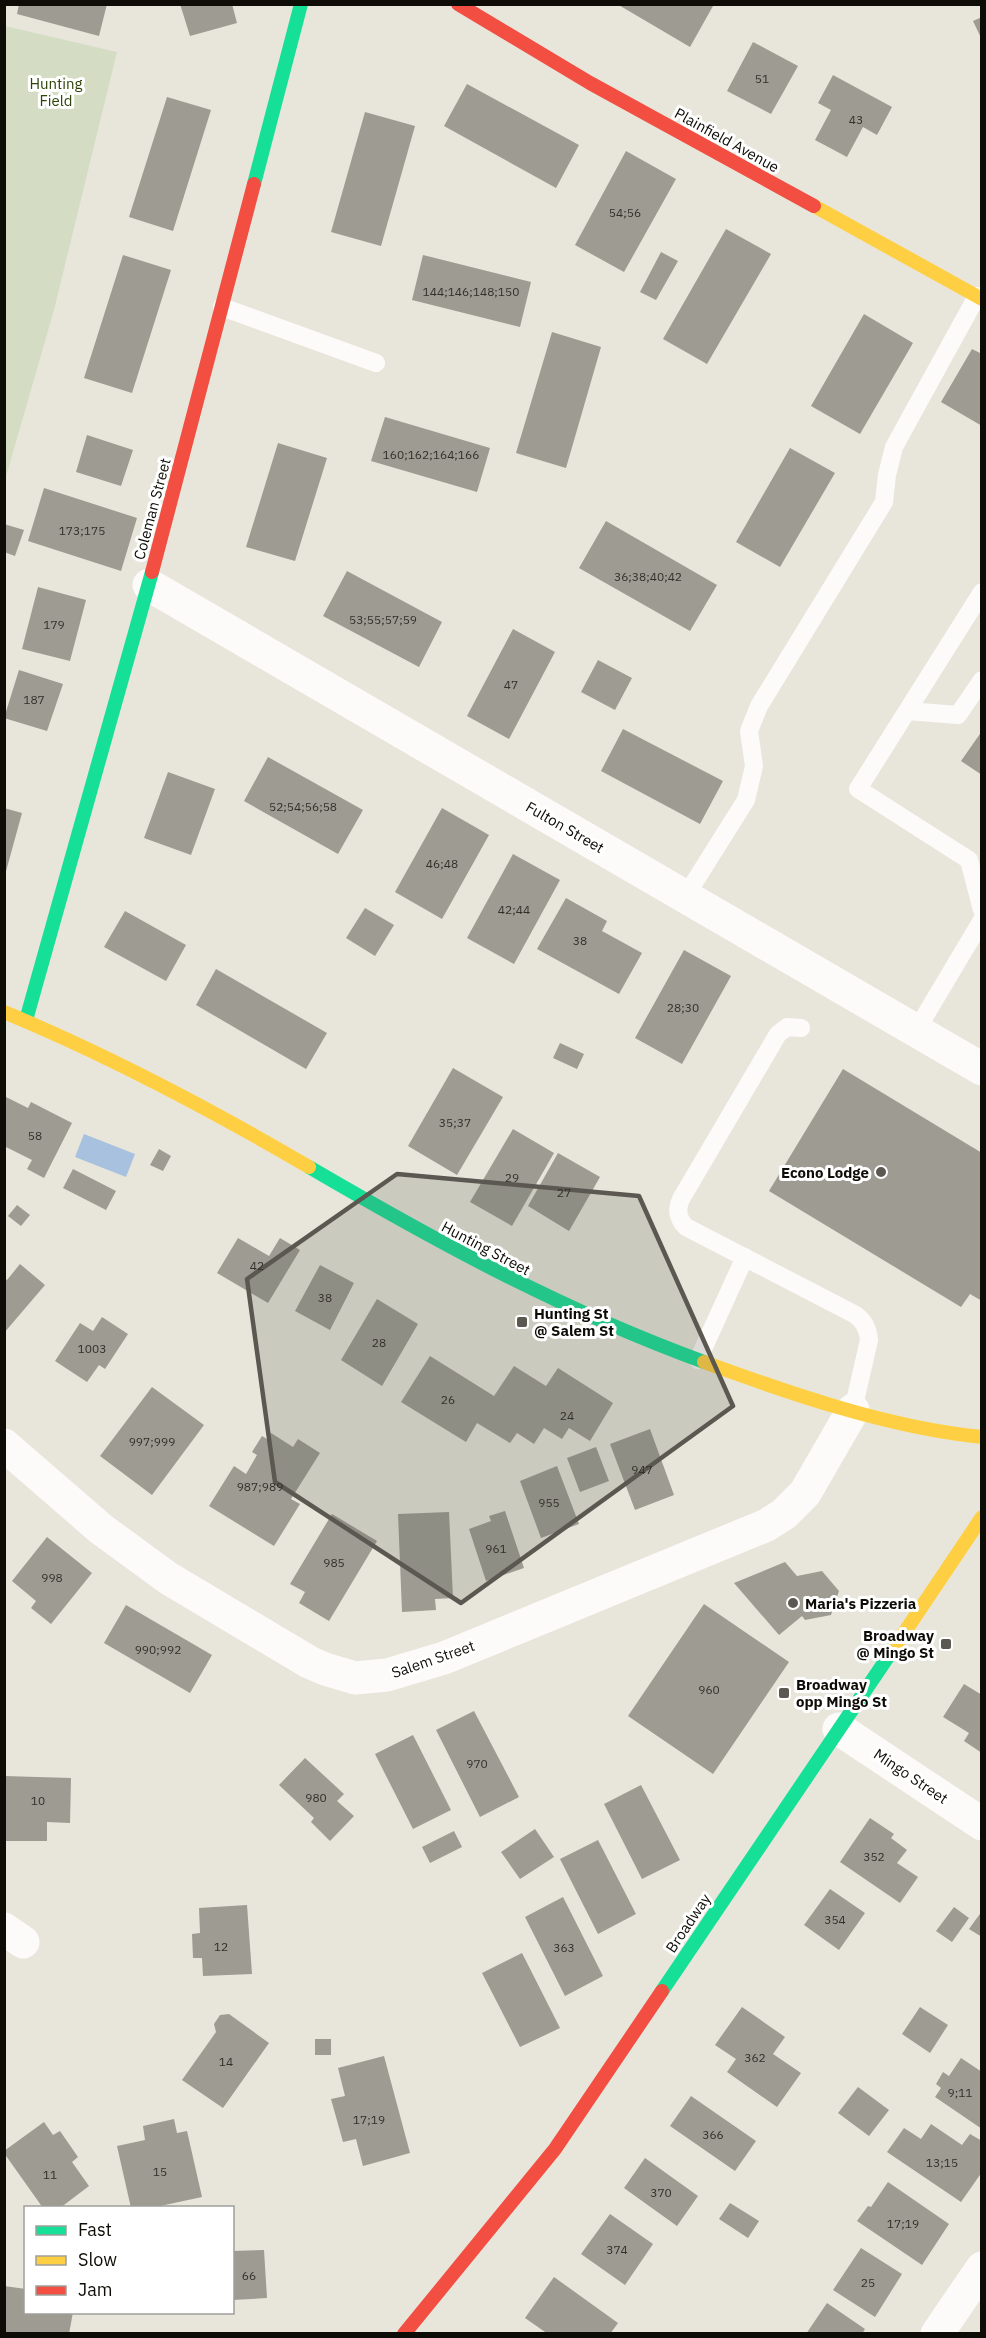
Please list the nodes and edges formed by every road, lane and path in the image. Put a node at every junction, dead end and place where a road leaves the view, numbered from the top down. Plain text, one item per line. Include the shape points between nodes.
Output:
1 (301, 4) edge
2 (458, 4) edge
3 (979, 297) edge
4 (222, 307) junction
5 (376, 363) dead end
6 (149, 585) junction
7 (981, 592) edge
8 (981, 680) edge
9 (907, 711) junction
10 (685, 897) junction
11 (981, 910) edge
12 (981, 920) edge
13 (4, 1012) edge
14 (26, 1020) junction
15 (801, 1028) dead end
16 (916, 1031) junction
17 (981, 1069) edge
18 (746, 1257) junction
19 (698, 1360) junction
20 (853, 1410) junction
21 (981, 1437) edge
22 (4, 1445) edge
23 (979, 1527) edge
24 (840, 1729) junction
25 (981, 1824) edge
26 (981, 2268) edge
27 (404, 2334) edge
28 (937, 2334) edge

1 - 4 main road, Coleman Street
2 - 3 main road, Plainfield Avenue via 590,83
3 - 10 lane via 894,447 884,502 759,706 749,732 753,766 746,800
4 - 5 lane
4 - 6 main road, Coleman Street
6 - 10 street, Fulton Street
6 - 14 main road, Coleman Street
7 - 9 lane
8 - 9 lane via 958,715
9 - 11 lane via 858,789 969,860
10 - 16 street, Fulton Street
12 - 16 lane
13 - 14 main road, Hunting Street
14 - 19 main road, Hunting Street via 167,1087 511,1281 595,1321
15 - 18 lane via 787,1027 778,1034 679,1203 679,1216 686,1227
16 - 17 street, Fulton Street
18 - 19 lane
18 - 20 lane via 862,1321 869,1340
19 - 20 main road, Hunting Street
20 - 21 main road, Hunting Street via 928,1430
20 - 22 street, Salem Street via 805,1494 767,1525 444,1658 369,1677 341,1675 309,1662 207,1603 101,1529
23 - 24 main road, Broadway
24 - 25 street, Mingo Street
24 - 27 main road, Broadway via 555,2149
26 - 28 street

